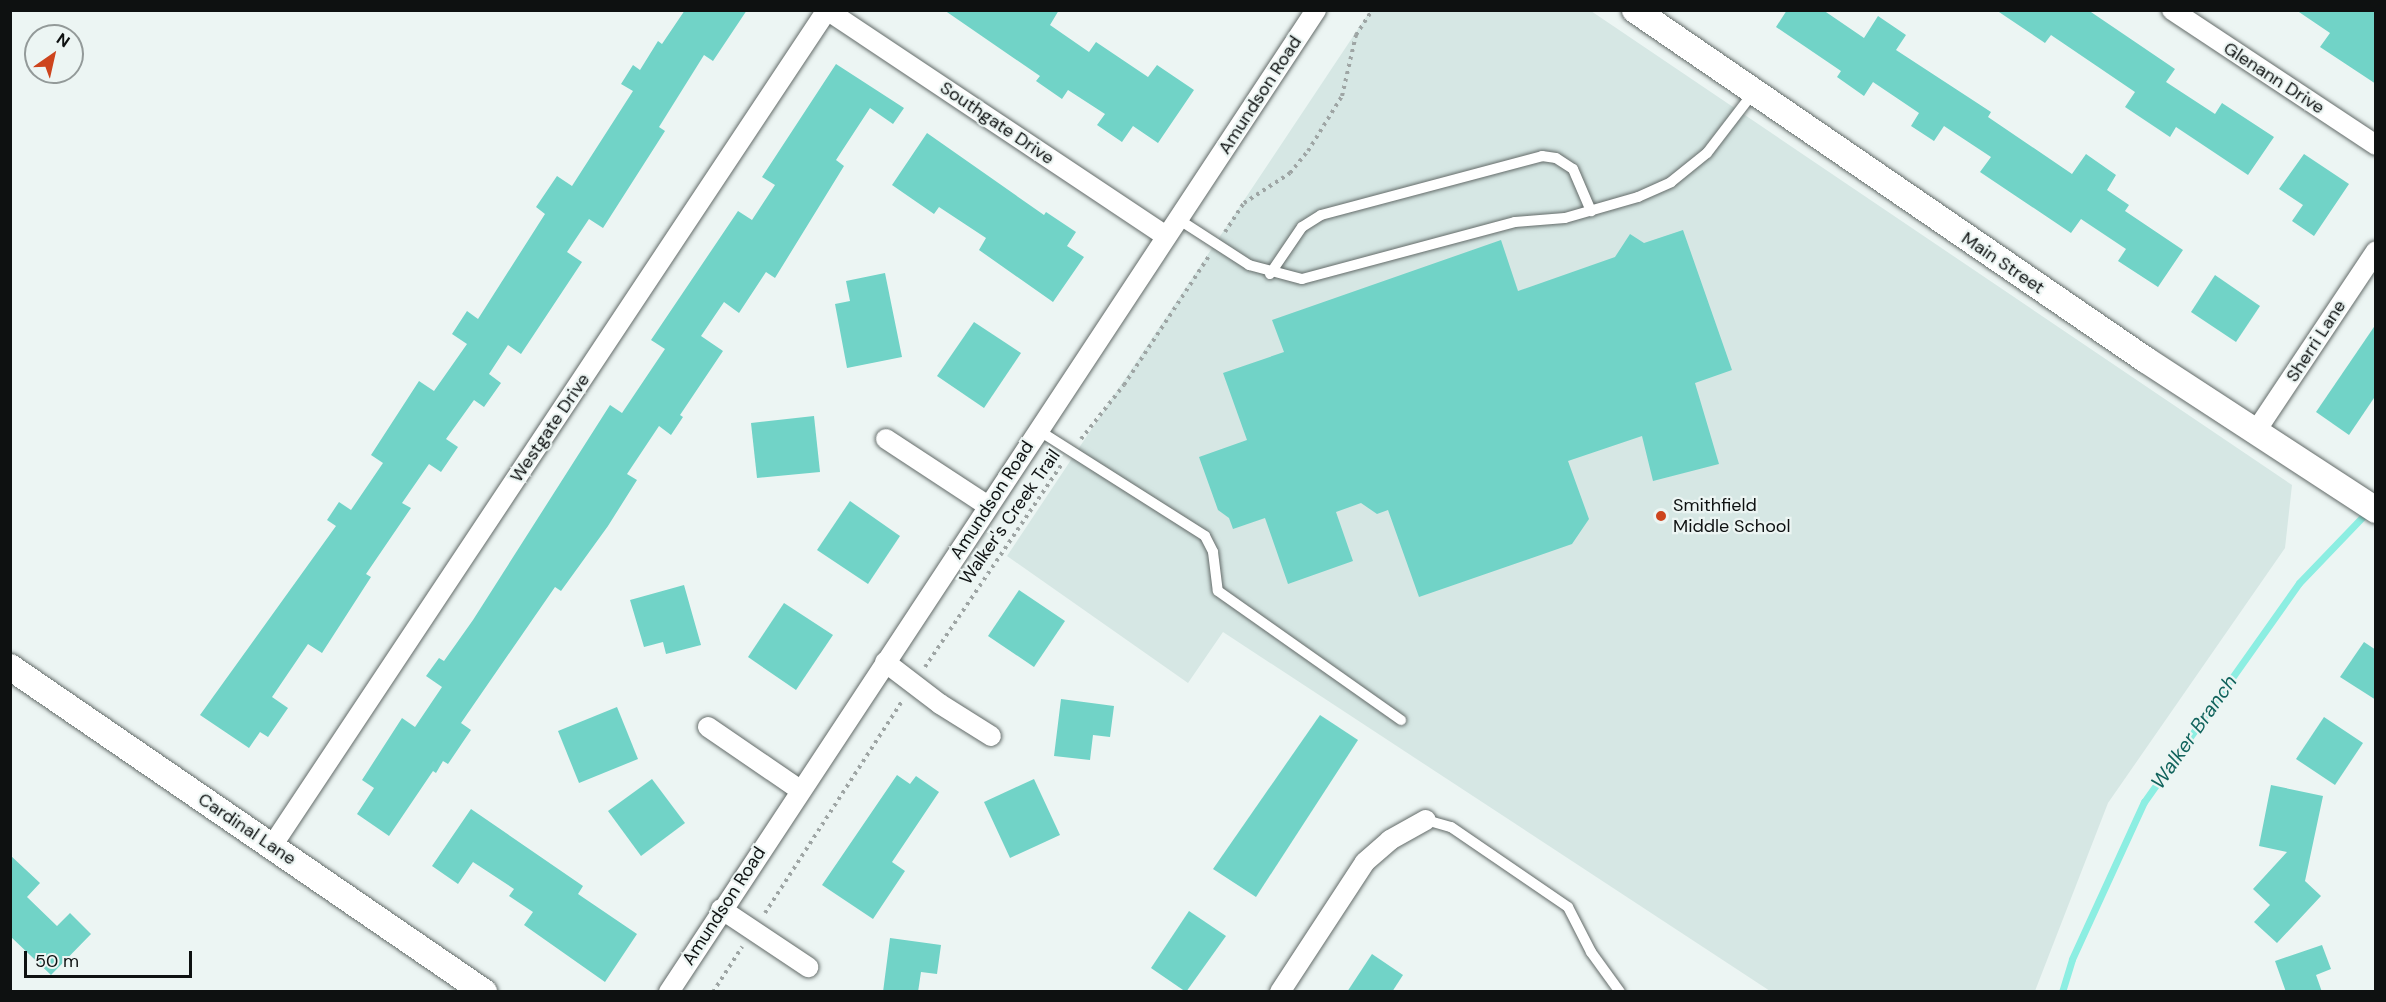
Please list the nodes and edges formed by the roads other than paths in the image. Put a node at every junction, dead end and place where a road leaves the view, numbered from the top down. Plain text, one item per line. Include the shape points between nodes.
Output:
1 (827, 10) edge
2 (1316, 10) edge
3 (1635, 10) edge
4 (2172, 10) edge
5 (1753, 93) junction
6 (2376, 145) edge
7 (1591, 211) junction
8 (1178, 219) junction
9 (1166, 236) junction
10 (2376, 250) edge
11 (1270, 274) junction
12 (1038, 430) junction
13 (2256, 431) junction
14 (886, 439) dead end
15 (988, 507) junction
16 (2376, 510) edge
17 (885, 662) junction
18 (10, 667) edge
19 (1401, 720) dead end
20 (708, 727) dead end
21 (991, 736) dead end
22 (800, 790) junction
23 (1426, 820) joint
24 (272, 846) junction
25 (721, 909) junction
26 (808, 967) dead end
27 (484, 992) edge
28 (669, 992) edge
29 (1280, 992) edge
30 (1620, 992) edge

1 - 9 street, Southgate Drive
1 - 24 street, Westgate Drive
2 - 8 street, Amundson Road
3 - 5 street, Main Street
4 - 6 street, Glenann Drive
5 - 7 lane via 1707,153 1671,182
5 - 13 street, Main Street
7 - 11 lane via 1565,218 1515,222 1302,279
7 - 11 lane via 1573,169 1556,158 1542,156 1321,215 1302,227
8 - 9 street, Amundson Road
8 - 11 lane
9 - 12 street, Amundson Road
10 - 13 street, Sherri Lane
12 - 15 street, Amundson Road
12 - 19 lane via 1204,536 1213,552 1218,591
13 - 16 street, Main Street
14 - 15 street
15 - 17 street, Amundson Road
17 - 21 street
17 - 22 street, Amundson Road
18 - 24 street, Cardinal Lane
20 - 22 street
22 - 25 street, Amundson Road
23 - 29 street via 1390,840 1365,862
23 - 30 lane via 1451,826 1568,907 1592,952
24 - 27 street, Cardinal Lane
25 - 26 street
25 - 28 street, Amundson Road

